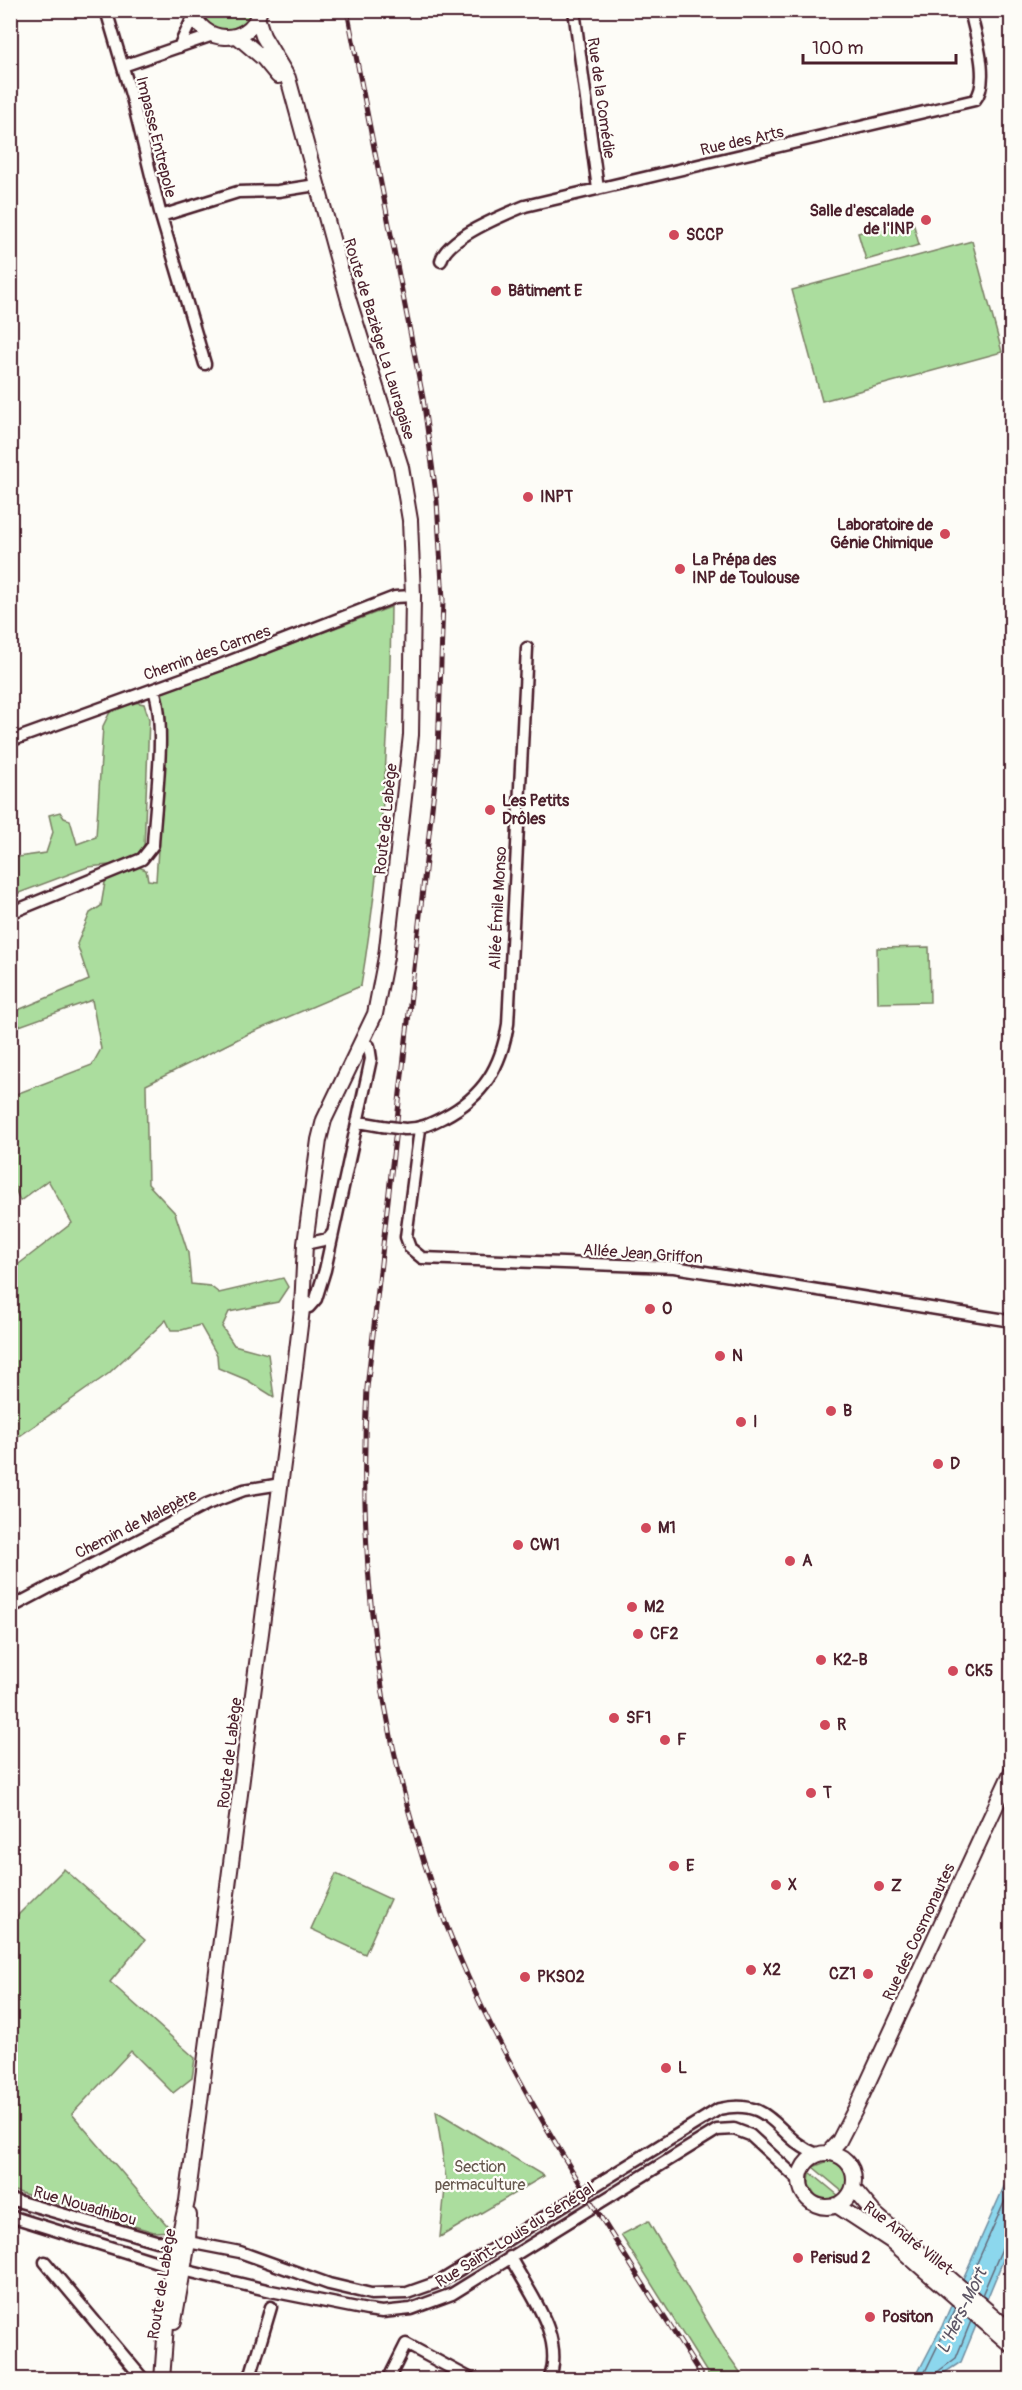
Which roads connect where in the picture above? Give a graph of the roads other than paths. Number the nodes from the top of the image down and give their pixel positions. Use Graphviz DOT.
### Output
graph roads {
  1 [pos="106,10"];
  2 [pos="574,10"];
  3 [pos="973,11"];
  4 [pos="194,13"];
  5 [pos="258,14"];
  6 [pos="213,35"];
  7 [pos="237,36"];
  8 [pos="179,47"];
  9 [pos="123,66"];
  10 [pos="291,94"];
  11 [pos="316,185"];
  12 [pos="598,189"];
  13 [pos="160,216"];
  14 [pos="441,261"];
  15 [pos="206,363"];
  16 [pos="413,596"];
  17 [pos="527,648"];
  18 [pos="154,690"];
  19 [pos="10,741"];
  20 [pos="10,913"];
  21 [pos="363,1042"];
  22 [pos="359,1122"];
  23 [pos="420,1129"];
  24 [pos="332,1234"];
  25 [pos="305,1244"];
  26 [pos="302,1309"];
  27 [pos="1011,1321"];
  28 [pos="281,1484"];
  29 [pos="10,1608"];
  30 [pos="1011,1771"];
  31 [pos="857,2106"];
  32 [pos="823,2153"];
  33 [pos="848,2162"];
  34 [pos="800,2181"];
  35 [pos="853,2188"];
  36 [pos="10,2199"];
  37 [pos="836,2205"];
  38 [pos="10,2216"];
  39 [pos="182,2241"];
  40 [pos="510,2257"];
  41 [pos="45,2262"];
  42 [pos="178,2268"];
  43 [pos="936,2273"];
  44 [pos="271,2307"];
  45 [pos="997,2327"];
  46 [pos="1011,2332"];
  47 [pos="1011,2346"];
  48 [pos="163,2375"];
  49 [pos="250,2377"];
  50 [pos="144,2379"];
  51 [pos="268,2379"];
  52 [pos="388,2379"];
  53 [pos="473,2379"];
  54 [pos="549,2379"];
  1 -- 9 [label="street, Impasse Entrepole"];
  2 -- 12 [label="street, Rue de la Comédie"];
  3 -- 12 [label="street, Rue des Arts"];
  4 -- 6 [label="main road"];
  4 -- 8 [label="street"];
  5 -- 7 [label="main road"];
  5 -- 10 [label="main road, Route de Baziège La Lauragaise"];
  6 -- 7 [label="main road"];
  6 -- 8 [label="street"];
  7 -- 10 [label="main road, Route de Baziège La Lauragaise"];
  8 -- 9 [label="street"];
  9 -- 13 [label="street, Impasse Entrepole"];
  10 -- 11 [label="main road, Route de Baziège La Lauragaise"];
  11 -- 13 [label="street, Impasse Entrepole"];
  11 -- 16 [label="main road, Route de Baziège La Lauragaise"];
  12 -- 14 [label="street, Rue des Arts"];
  13 -- 15 [label="street, Impasse Entrepole"];
  16 -- 18 [label="street, Chemin des Carmes"];
  16 -- 21 [label="main road, Route de Labège"];
  17 -- 23 [label="street, Allée Émile Monso"];
  18 -- 19 [label="street, Chemin des Carmes"];
  18 -- 20 [label="street"];
  21 -- 22 [label="street"];
  21 -- 25 [label="main road, Route de Labège"];
  22 -- 23 [label="street, bridge"];
  22 -- 24 [label="street"];
  23 -- 27 [label="street, Allée Jean Griffon"];
  24 -- 25 [label="street"];
  24 -- 26 [label="street"];
  25 -- 26 [label="main road, Route de Labège"];
  26 -- 28 [label="main road, Route de Labège"];
  28 -- 29 [label="street, Chemin de Malepère"];
  28 -- 39 [label="main road, Route de Labège"];
  30 -- 31 [label="main road, Rue des Cosmonautes"];
  31 -- 32 [label="main road, Rue des Cosmonautes"];
  31 -- 33 [label="main road, Rue des Cosmonautes"];
  32 -- 33 [label="main road"];
  32 -- 34 [label="main road"];
  32 -- 39 [label="street, Rue Saint-Louis du Sénégal"];
  33 -- 35 [label="main road"];
  34 -- 37 [label="main road"];
  34 -- 40 [label="street, Rue Saint-Louis du Sénégal"];
  35 -- 37 [label="main road"];
  35 -- 43 [label="main road, Rue André Villet"];
  36 -- 39 [label="street, Rue Nouadhibou"];
  37 -- 43 [label="main road, Rue André Villet"];
  38 -- 42 [label="street, Rue Nouadhibou"];
  39 -- 42 [label="main road, Route de Labège"];
  40 -- 42 [label="street, Rue Saint-Louis du Sénégal"];
  40 -- 54 [label="street"];
  41 -- 50 [label="street"];
  42 -- 48 [label="main road, Route de Labège"];
  43 -- 45 [label="main road, Rue André Villet"];
  44 -- 49 [label="street"];
  45 -- 46 [label="main road, Rue André Villet"];
  45 -- 47 [label="main road, Rue André Villet"];
  49 -- 51 [label="street"];
  52 -- 53 [label="street"];
}
